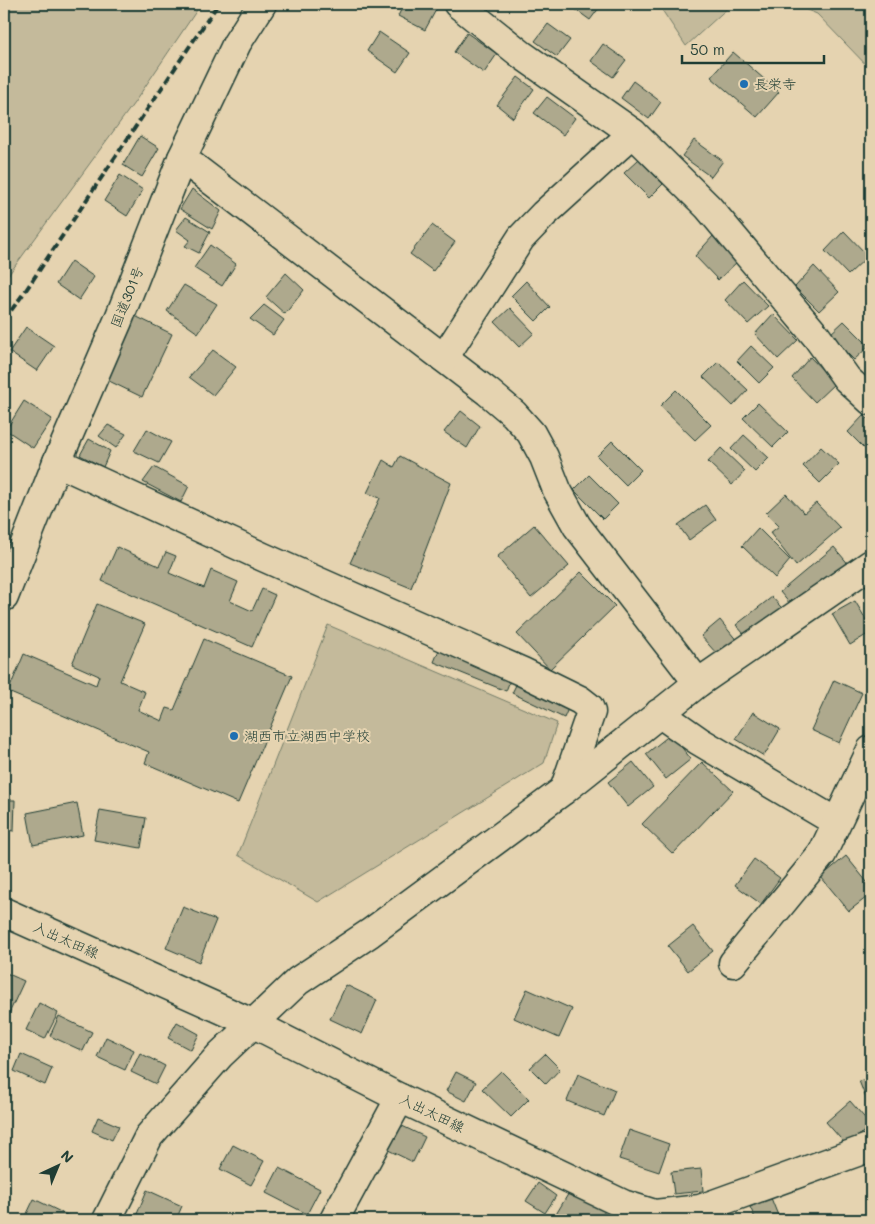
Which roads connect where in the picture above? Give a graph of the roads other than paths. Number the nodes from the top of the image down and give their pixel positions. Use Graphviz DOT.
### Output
graph roads {
  1 [pos="262,4"];
  2 [pos="458,4"];
  3 [pos="633,133"];
  4 [pos="182,158"];
  5 [pos="444,358"];
  6 [pos="871,401"];
  7 [pos="57,462"];
  8 [pos="871,564"];
  9 [pos="4,597"];
  10 [pos="698,683"];
  11 [pos="659,713"];
  12 [pos="871,750"];
  13 [pos="564,790"];
  14 [pos="836,822"];
  15 [pos="4,912"];
  16 [pos="733,963"];
  17 [pos="252,1023"];
  18 [pos="400,1098"];
  19 [pos="871,1147"];
  20 [pos="107,1220"];
  21 [pos="334,1220"];
  1 -- 4 [label="main road, 国道301号"];
  2 -- 3 [label="main road"];
  3 -- 5 [label="main road"];
  3 -- 6 [label="main road"];
  4 -- 5 [label="main road"];
  4 -- 7 [label="main road, 国道301号"];
  5 -- 10 [label="main road"];
  7 -- 9 [label="main road, 国道301号"];
  7 -- 13 [label="main road"];
  8 -- 10 [label="main road"];
  10 -- 11 [label="main road"];
  11 -- 13 [label="main road"];
  11 -- 14 [label="main road"];
  12 -- 14 [label="main road"];
  13 -- 17 [label="main road"];
  14 -- 16 [label="main road"];
  15 -- 17 [label="main road, 入出太田線"];
  17 -- 18 [label="main road, 入出太田線"];
  17 -- 20 [label="main road"];
  18 -- 19 [label="main road, 入出太田線"];
  18 -- 21 [label="main road"];
}
